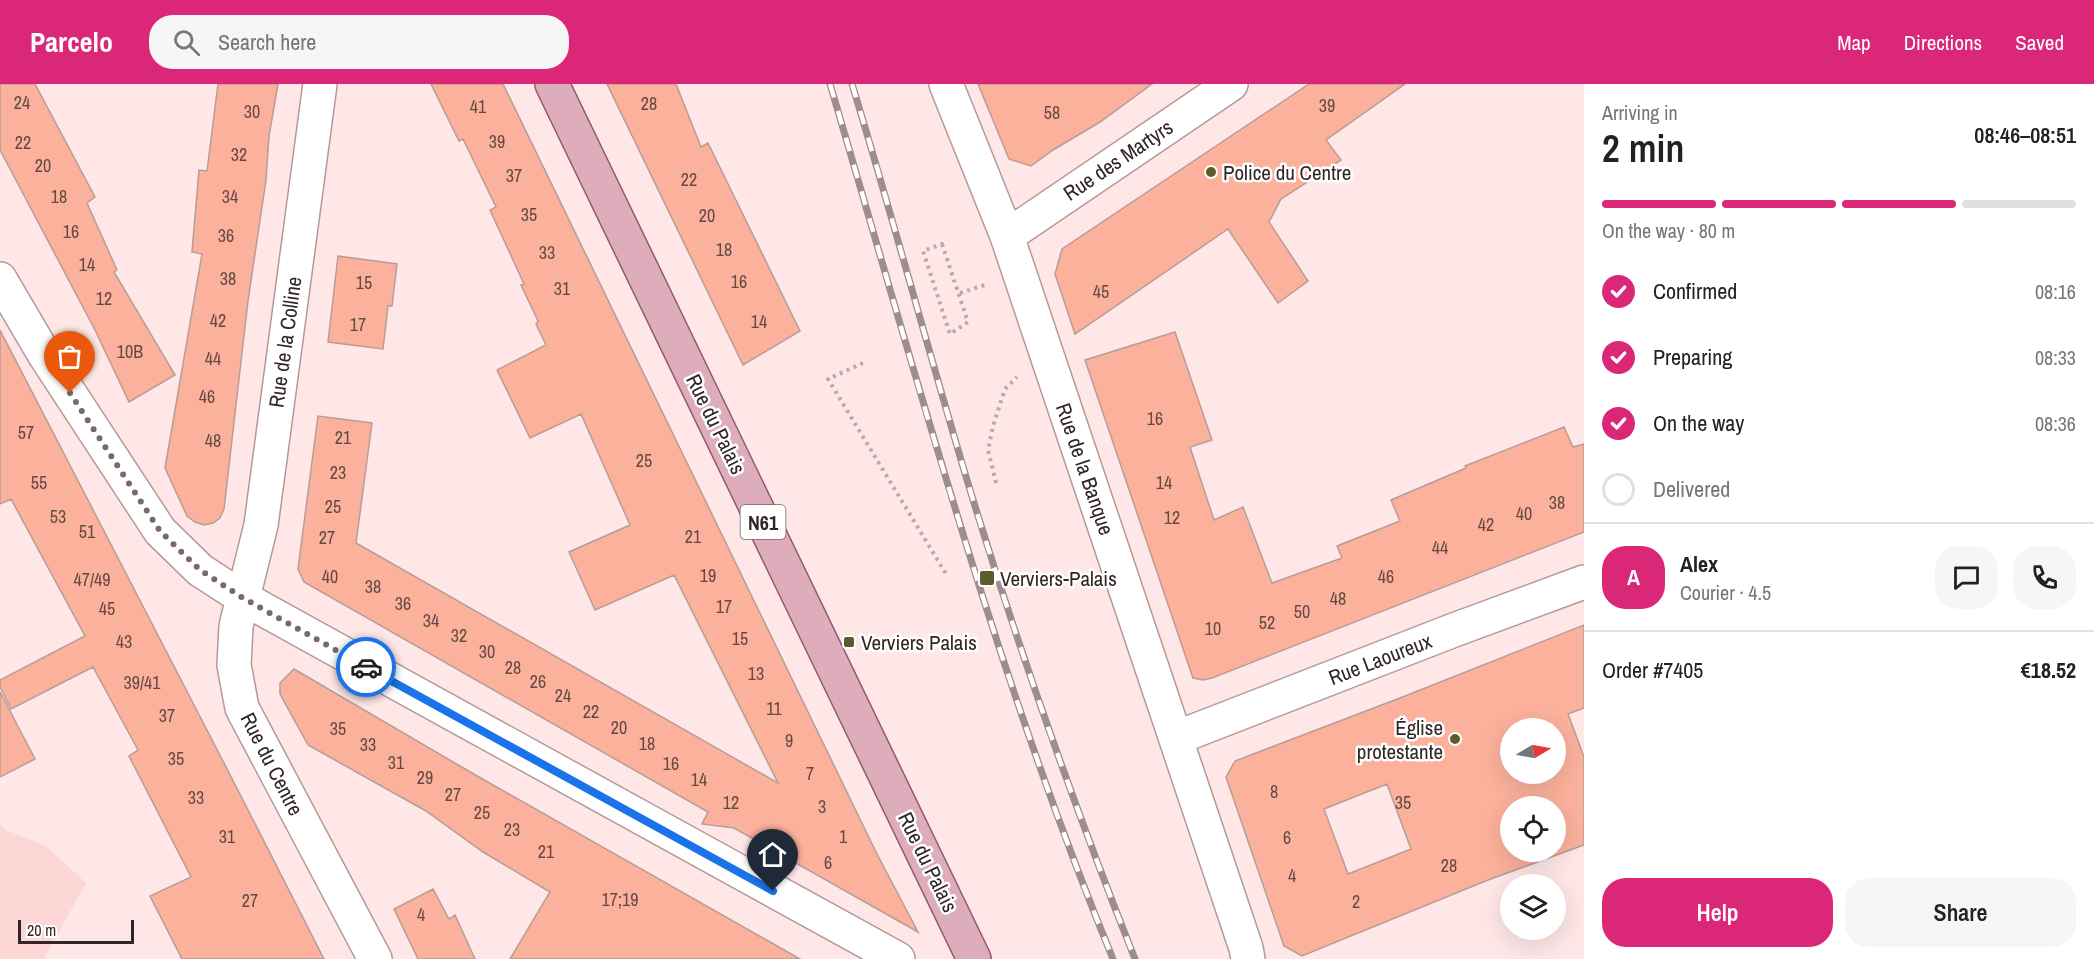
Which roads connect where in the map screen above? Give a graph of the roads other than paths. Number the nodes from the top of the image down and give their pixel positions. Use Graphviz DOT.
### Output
graph roads {
  1 [pos="320,84"];
  2 [pos="552,84"];
  3 [pos="946,84"];
  4 [pos="1231,84"];
  5 [pos="1006,236"];
  6 [pos="0,279"];
  7 [pos="1584,582"];
  8 [pos="243,598"];
  9 [pos="1176,738"];
  10 [pos="375,959"];
  11 [pos="898,959"];
  12 [pos="974,959"];
  13 [pos="1248,959"];
  1 -- 8 [label="street, Rue de la Colline"];
  2 -- 12 [label="main road, Rue du Palais / N61"];
  3 -- 5 [label="street, Rue de la Banque"];
  4 -- 5 [label="street, Rue des Martyrs"];
  5 -- 9 [label="street, Rue de la Banque"];
  6 -- 8 [label="street"];
  7 -- 9 [label="street, Rue Laoureux"];
  8 -- 10 [label="street, Rue du Centre"];
  8 -- 11 [label="street"];
  9 -- 13 [label="street, Rue de la Banque"];
}
